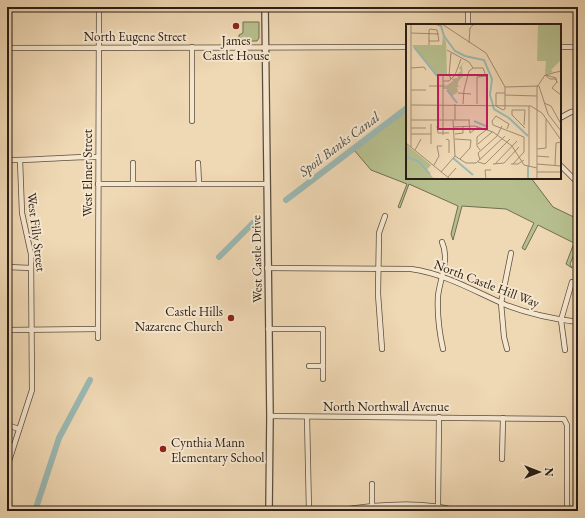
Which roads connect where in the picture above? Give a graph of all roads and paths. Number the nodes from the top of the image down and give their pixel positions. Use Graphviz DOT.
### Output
graph roads {
  1 [pos="99,7"];
  2 [pos="265,7"];
  3 [pos="468,7"];
  4 [pos="468,24"];
  5 [pos="99,47"];
  6 [pos="192,47"];
  7 [pos="266,47"];
  8 [pos="406,47"];
  9 [pos="561,47"];
  10 [pos="578,47"];
  11 [pos="7,48"];
  12 [pos="578,111"];
  13 [pos="561,117"];
  14 [pos="192,121"];
  15 [pos="98,157"];
  16 [pos="7,160"];
  17 [pos="20,160"];
  18 [pos="133,163"];
  19 [pos="198,163"];
  20 [pos="561,166"];
  21 [pos="578,183"];
  22 [pos="98,184"];
  23 [pos="133,184"];
  24 [pos="199,184"];
  25 [pos="266,184"];
  26 [pos="385,216"];
  27 [pos="442,242"];
  28 [pos="511,253"];
  29 [pos="7,267"];
  30 [pos="31,268"];
  31 [pos="267,268"];
  32 [pos="380,268"];
  33 [pos="442,276"];
  34 [pos="572,282"];
  35 [pos="501,302"];
  36 [pos="561,320"];
  37 [pos="578,322"];
  38 [pos="268,328"];
  39 [pos="98,329"];
  40 [pos="7,330"];
  41 [pos="32,330"];
  42 [pos="98,338"];
  43 [pos="382,349"];
  44 [pos="443,349"];
  45 [pos="507,349"];
  46 [pos="565,350"];
  47 [pos="309,366"];
  48 [pos="323,366"];
  49 [pos="323,379"];
  50 [pos="270,416"];
  51 [pos="307,417"];
  52 [pos="438,417"];
  53 [pos="502,418"];
  54 [pos="7,424"];
  55 [pos="20,429"];
  56 [pos="502,458"];
  57 [pos="7,466"];
  58 [pos="372,484"];
  59 [pos="438,506"];
  60 [pos="372,507"];
  61 [pos="578,508"];
  62 [pos="269,511"];
  63 [pos="309,511"];
  64 [pos="336,511"];
  65 [pos="457,511"];
  66 [pos="567,511"];
  67 [pos="571,511"];
  1 -- 5 [label="street, West Elmer Street"];
  2 -- 7 [label="street, West Castle Drive"];
  3 -- 4 [label="street"];
  5 -- 6 [label="street, North Eugene Street"];
  5 -- 11 [label="street, North Eugene Street"];
  5 -- 15 [label="street, West Elmer Street"];
  6 -- 7 [label="street, North Eugene Street"];
  6 -- 14 [label="street"];
  7 -- 8 [label="street, North Eugene Street"];
  7 -- 25 [label="street, West Castle Drive"];
  9 -- 10 [label="street"];
  12 -- 13 [label="street"];
  15 -- 17 [label="street"];
  15 -- 22 [label="street, West Elmer Street"];
  16 -- 17 [label="street"];
  17 -- 30 [label="street, West Filly Street"];
  18 -- 23 [label="street"];
  19 -- 24 [label="street"];
  20 -- 21 [label="street"];
  22 -- 23 [label="street"];
  22 -- 39 [label="street, West Elmer Street"];
  23 -- 24 [label="street"];
  24 -- 25 [label="street"];
  25 -- 31 [label="street, West Castle Drive"];
  26 -- 32 [label="street"];
  27 -- 33 [label="street"];
  28 -- 35 [label="street"];
  29 -- 30 [label="street"];
  30 -- 41 [label="street, West Filly Street"];
  31 -- 32 [label="street, North Castle Hill Way"];
  31 -- 38 [label="street, West Castle Drive"];
  32 -- 33 [label="street, North Castle Hill Way"];
  32 -- 43 [label="street"];
  33 -- 35 [label="street, North Castle Hill Way"];
  33 -- 44 [label="street"];
  34 -- 36 [label="street"];
  35 -- 36 [label="street, North Castle Hill Way"];
  35 -- 45 [label="street"];
  36 -- 37 [label="street, North Castle Hill Way"];
  36 -- 46 [label="street"];
  38 -- 48 [label="street"];
  38 -- 50 [label="street, West Castle Drive"];
  39 -- 41 [label="street"];
  39 -- 42 [label="street, West Elmer Street"];
  40 -- 41 [label="street"];
  41 -- 55 [label="street, West Filly Street"];
  47 -- 48 [label="street"];
  48 -- 49 [label="street"];
  50 -- 51 [label="street, North Northwall Avenue"];
  50 -- 62 [label="street, West Castle Drive"];
  51 -- 52 [label="street, North Northwall Avenue"];
  51 -- 63 [label="street"];
  52 -- 53 [label="street, North Northwall Avenue"];
  52 -- 59 [label="street"];
  53 -- 56 [label="street"];
  53 -- 66 [label="street, North Northwall Avenue"];
  54 -- 55 [label="street"];
  55 -- 57 [label="street, West Filly Street"];
  58 -- 60 [label="street"];
  59 -- 60 [label="street"];
  59 -- 65 [label="street"];
  60 -- 64 [label="street"];
  61 -- 67 [label="street"];
}
